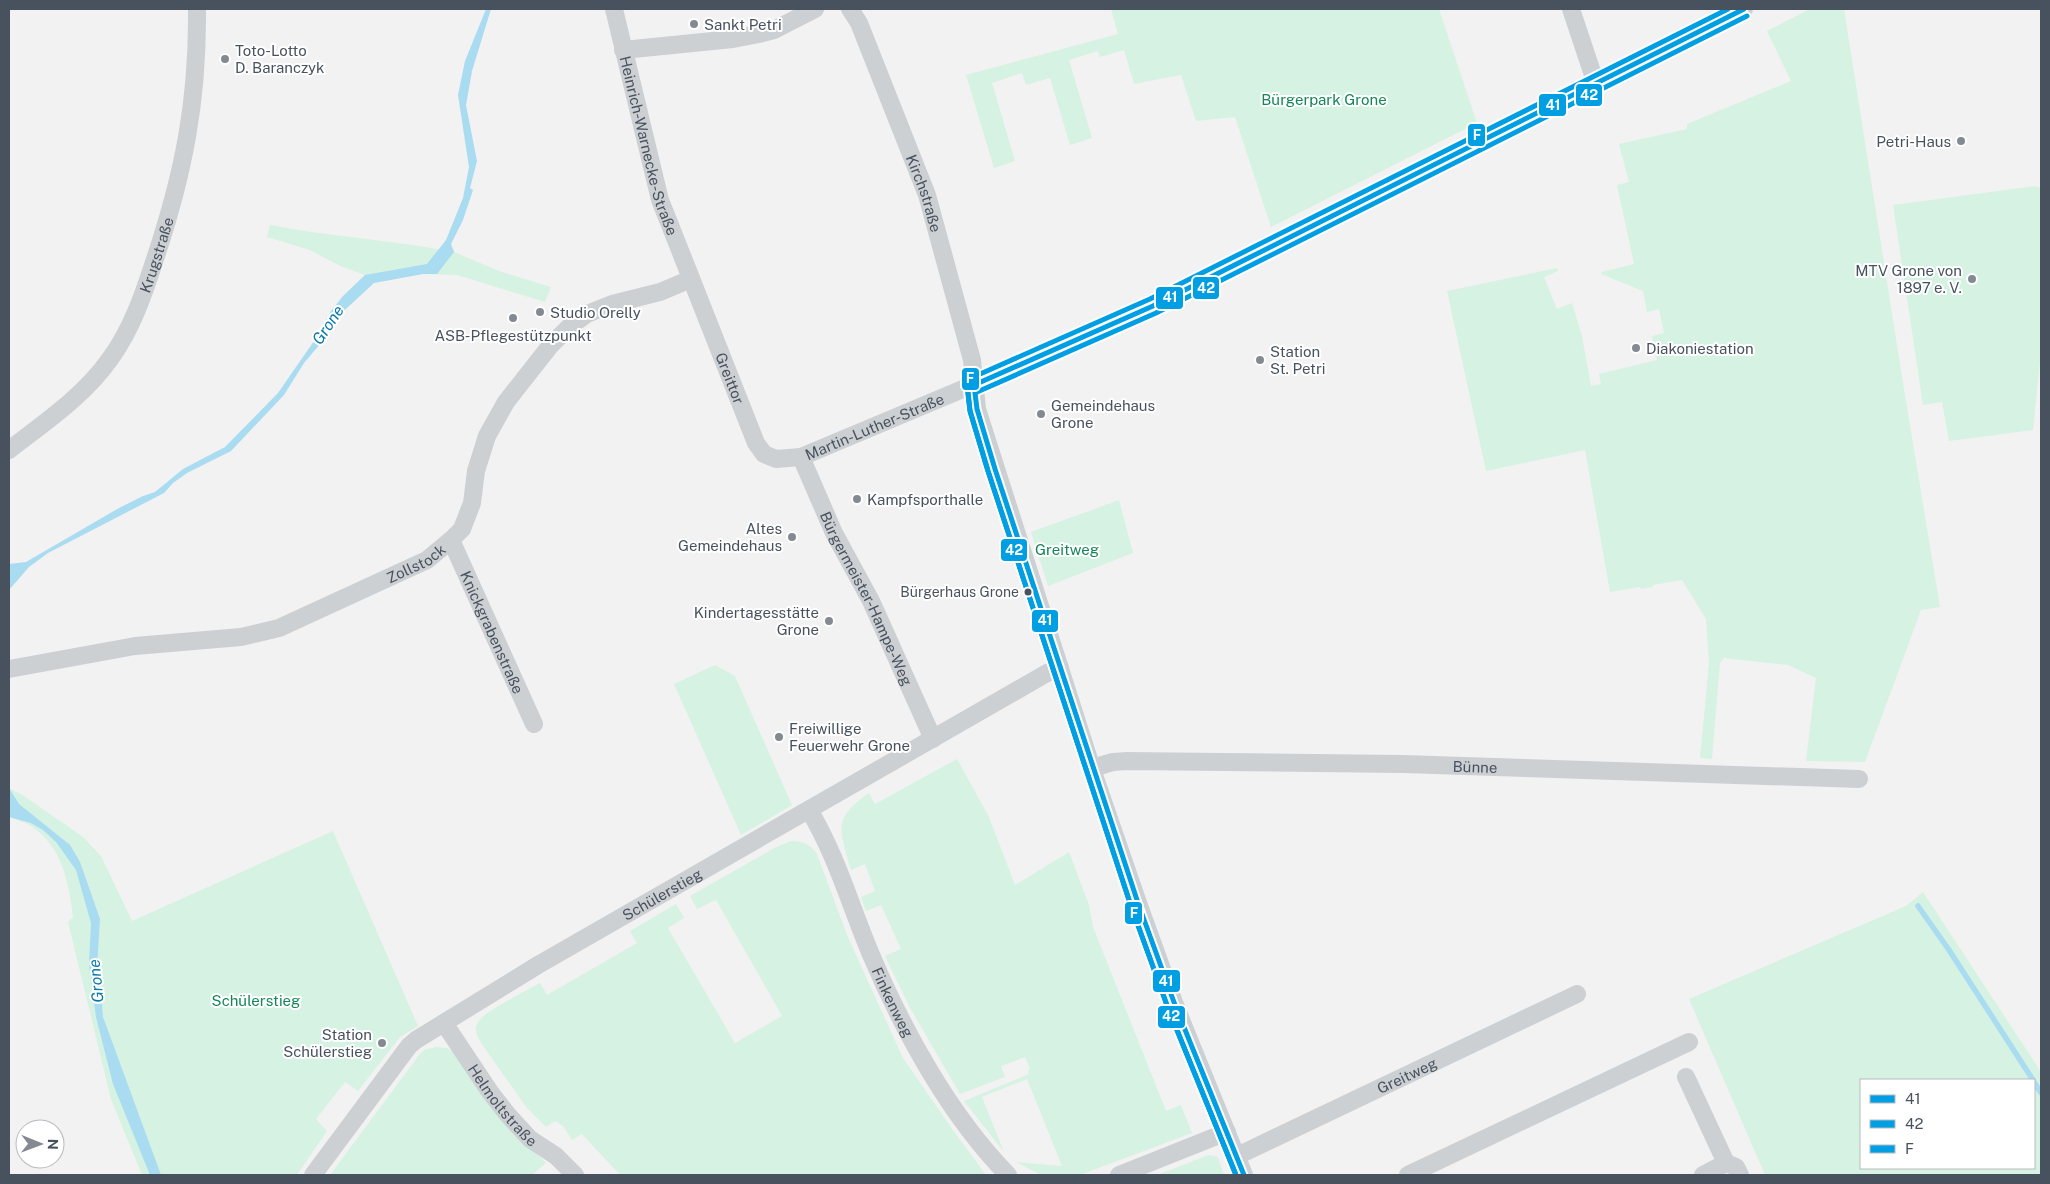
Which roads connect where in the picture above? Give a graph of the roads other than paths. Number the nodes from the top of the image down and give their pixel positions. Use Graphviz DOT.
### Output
graph roads {
  1 [pos="197,9"];
  2 [pos="614,9"];
  3 [pos="815,9"];
  4 [pos="850,9"];
  5 [pos="1571,9"];
  6 [pos="1744,9"];
  7 [pos="623,50"];
  8 [pos="1596,84"];
  9 [pos="691,280"];
  10 [pos="974,385"];
  11 [pos="9,450"];
  12 [pos="794,458"];
  13 [pos="451,540"];
  14 [pos="1060,668"];
  15 [pos="9,669"];
  16 [pos="534,724"];
  17 [pos="934,739"];
  18 [pos="1092,768"];
  19 [pos="1860,779"];
  20 [pos="809,810"];
  21 [pos="1577,994"];
  22 [pos="444,1023"];
  23 [pos="1689,1042"];
  24 [pos="1686,1078"];
  25 [pos="1227,1132"];
  26 [pos="1237,1156"];
  27 [pos="1726,1163"];
  28 [pos="313,1175"];
  29 [pos="575,1175"];
  30 [pos="1008,1175"];
  31 [pos="1119,1175"];
  32 [pos="1244,1175"];
  33 [pos="1408,1175"];
  34 [pos="1703,1175"];
  35 [pos="1740,1175"];
  1 -- 11 [label="street, Krugstraße"];
  2 -- 7 [label="street, Heinrich-Warnecke-Straße"];
  3 -- 7 [label="street"];
  4 -- 10 [label="street, Kirchstraße"];
  5 -- 8 [label="street"];
  6 -- 8 [label="street, Martin-Luther-Straße"];
  7 -- 9 [label="street, Heinrich-Warnecke-Straße"];
  8 -- 10 [label="street, Martin-Luther-Straße"];
  9 -- 12 [label="street, Greittor"];
  9 -- 13 [label="street, Zollstock"];
  10 -- 12 [label="street, Martin-Luther-Straße"];
  10 -- 14 [label="street"];
  12 -- 17 [label="street, Bürgermeister-Hampe-Weg"];
  13 -- 15 [label="street, Zollstock"];
  13 -- 16 [label="street, Knickgrabenstraße"];
  14 -- 17 [label="street, Schülerstieg"];
  14 -- 18 [label="street"];
  17 -- 20 [label="street, Schülerstieg"];
  18 -- 19 [label="street, Bünne"];
  18 -- 25 [label="street"];
  20 -- 22 [label="street, Schülerstieg"];
  20 -- 30 [label="street, Finkenweg"];
  21 -- 26 [label="street, Greitweg"];
  22 -- 28 [label="street, Schülerstieg"];
  22 -- 29 [label="street, Helmoltstraße"];
  23 -- 33 [label="street"];
  24 -- 27 [label="street"];
  25 -- 26 [label="street"];
  25 -- 31 [label="street"];
  26 -- 32 [label="street"];
  27 -- 34 [label="street"];
  27 -- 35 [label="street"];
}
